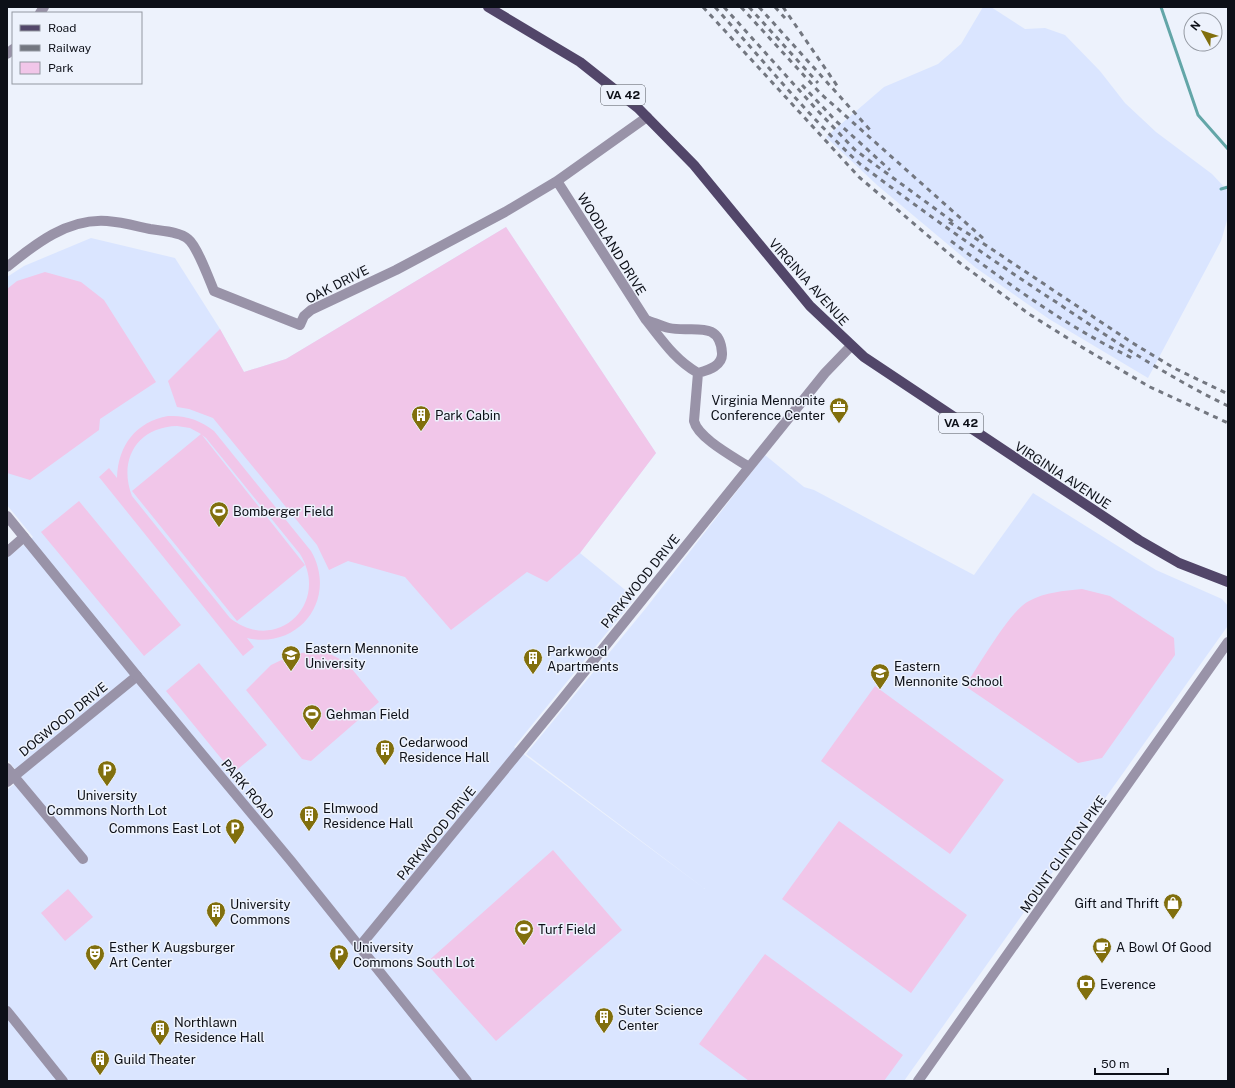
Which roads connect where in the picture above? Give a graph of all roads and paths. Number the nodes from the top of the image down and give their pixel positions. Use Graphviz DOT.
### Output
graph roads {
  1 [pos="488,7"];
  2 [pos="647,117"];
  3 [pos="557,181"];
  4 [pos="7,267"];
  5 [pos="646,320"];
  6 [pos="850,346"];
  7 [pos="698,373"];
  8 [pos="749,467"];
  9 [pos="7,516"];
  10 [pos="24,538"];
  11 [pos="7,552"];
  12 [pos="1228,582"];
  13 [pos="1228,642"];
  14 [pos="136,676"];
  15 [pos="7,768"];
  16 [pos="10,779"];
  17 [pos="83,859"];
  18 [pos="360,946"];
  19 [pos="7,1011"];
  20 [pos="63,1081"];
  21 [pos="467,1081"];
  22 [pos="918,1081"];
  1 -- 2 [label="main road, VIRGINIA AVENUE / VA 42"];
  2 -- 3 [label="street, OAK DRIVE"];
  2 -- 6 [label="main road, VIRGINIA AVENUE / VA 42"];
  3 -- 4 [label="street, OAK DRIVE"];
  3 -- 5 [label="street, WOODLAND DRIVE"];
  5 -- 7 [label="street, WOODLAND DRIVE"];
  5 -- 7 [label="street"];
  6 -- 8 [label="street, PARKWOOD DRIVE"];
  6 -- 12 [label="main road, VIRGINIA AVENUE / VA 42"];
  7 -- 8 [label="street"];
  8 -- 18 [label="street, PARKWOOD DRIVE"];
  9 -- 10 [label="street, PARK ROAD"];
  10 -- 11 [label="street"];
  10 -- 14 [label="street, PARK ROAD"];
  13 -- 22 [label="street, MOUNT CLINTON PIKE"];
  14 -- 16 [label="street, DOGWOOD DRIVE"];
  14 -- 18 [label="street, PARK ROAD"];
  15 -- 16 [label="street"];
  16 -- 17 [label="street"];
  18 -- 21 [label="street, PARK ROAD"];
  19 -- 20 [label="street"];
}
